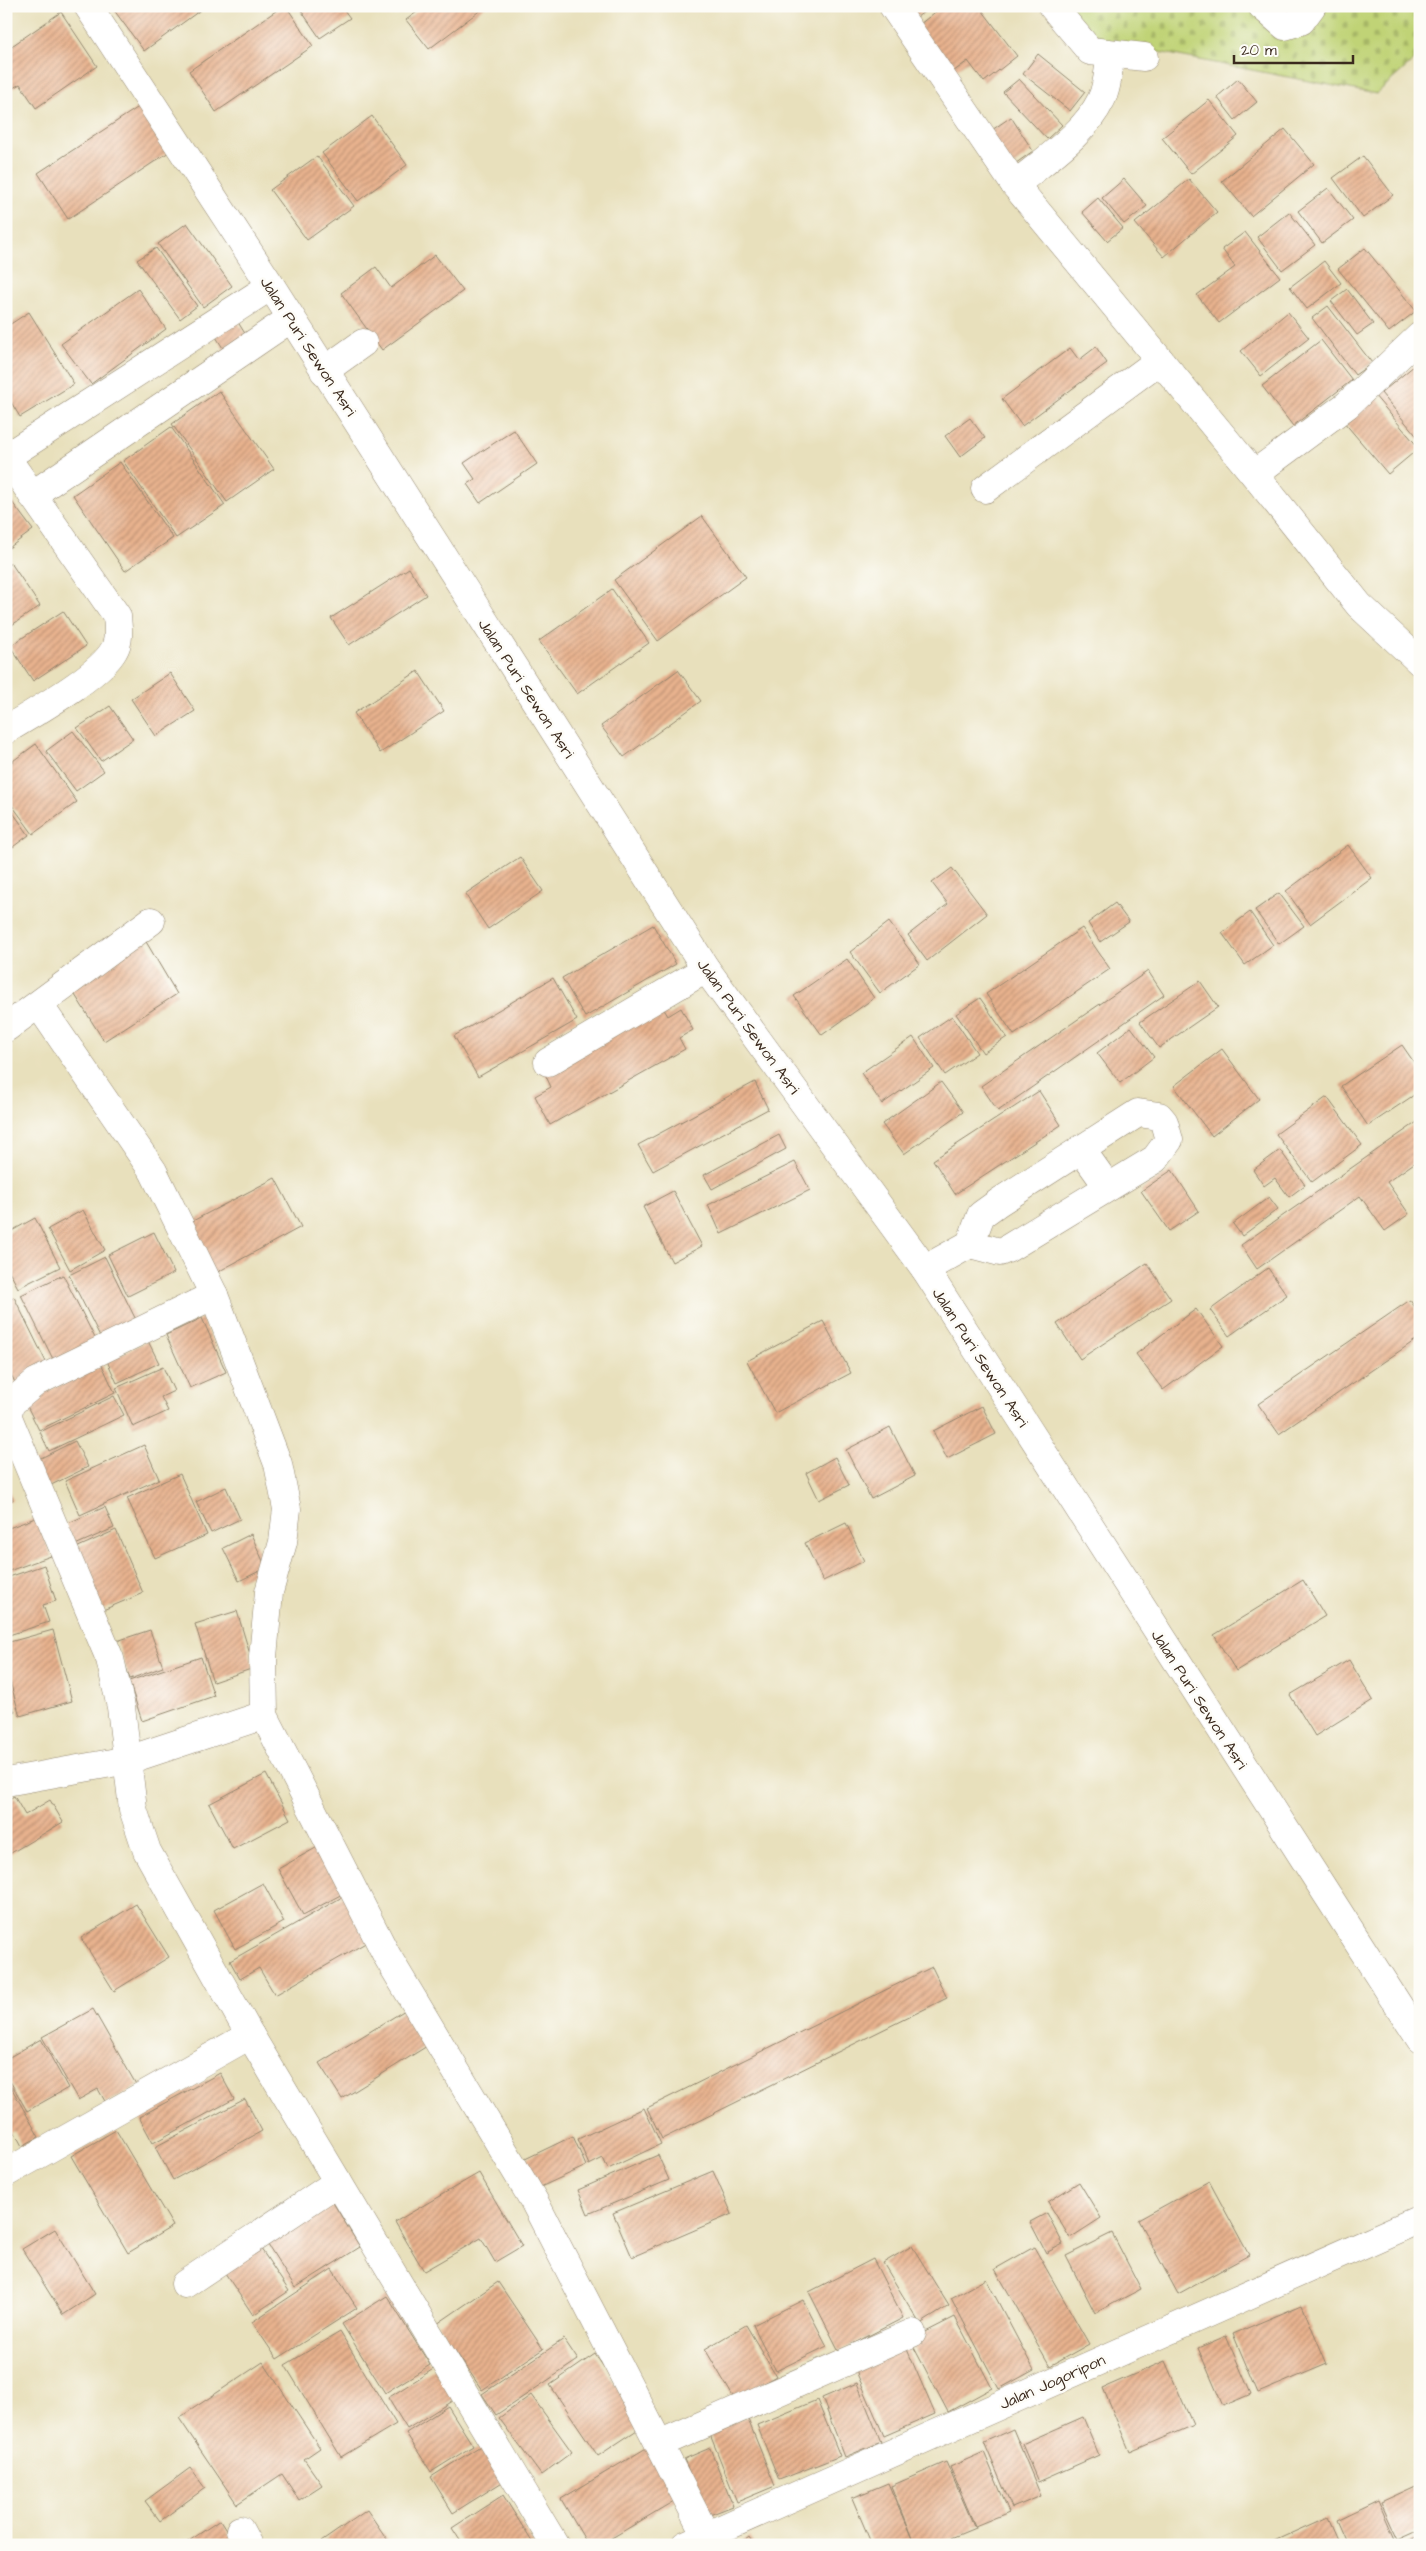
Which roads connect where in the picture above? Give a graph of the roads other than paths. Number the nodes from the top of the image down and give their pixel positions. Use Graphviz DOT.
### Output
graph roads {
  1 [pos="88,6"];
  2 [pos="893,6"];
  3 [pos="1052,6"];
  4 [pos="1262,6"];
  5 [pos="1312,6"];
  6 [pos="1144,57"];
  7 [pos="1110,64"];
  8 [pos="1015,185"];
  9 [pos="270,286"];
  10 [pos="290,319"];
  11 [pos="1420,336"];
  12 [pos="186,340"];
  13 [pos="363,343"];
  14 [pos="1160,360"];
  15 [pos="324,371"];
  16 [pos="207,374"];
  17 [pos="90,404"];
  18 [pos="113,439"];
  19 [pos="6,457"];
  20 [pos="1254,474"];
  21 [pos="985,489"];
  22 [pos="32,495"];
  23 [pos="1420,662"];
  24 [pos="6,730"];
  25 [pos="151,920"];
  26 [pos="706,970"];
  27 [pos="39,1005"];
  28 [pos="6,1028"];
  29 [pos="548,1062"];
  30 [pos="1081,1149"];
  31 [pos="1108,1187"];
  32 [pos="970,1244"];
  33 [pos="925,1269"];
  34 [pos="214,1295"];
  35 [pos="264,1715"];
  36 [pos="128,1760"];
  37 [pos="6,1782"];
  38 [pos="250,2035"];
  39 [pos="1420,2039"];
  40 [pos="6,2173"];
  41 [pos="338,2182"];
  42 [pos="1420,2219"];
  43 [pos="185,2284"];
  44 [pos="912,2333"];
  45 [pos="659,2444"];
  46 [pos="701,2542"];
  47 [pos="555,2545"];
  1 -- 9 [label="street, Jalan Puri Sewon Asri"];
  2 -- 8 [label="street"];
  3 -- 7 [label="street"];
  4 -- 5 [label="street"];
  6 -- 7 [label="street"];
  7 -- 8 [label="street"];
  8 -- 14 [label="street"];
  9 -- 10 [label="street, Jalan Puri Sewon Asri"];
  9 -- 12 [label="street"];
  10 -- 15 [label="street, Jalan Puri Sewon Asri"];
  10 -- 16 [label="street"];
  11 -- 20 [label="street"];
  12 -- 16 [label="street"];
  12 -- 17 [label="street"];
  13 -- 15 [label="street"];
  14 -- 20 [label="street"];
  14 -- 21 [label="street"];
  15 -- 26 [label="street, Jalan Puri Sewon Asri"];
  16 -- 18 [label="street"];
  17 -- 18 [label="street"];
  17 -- 19 [label="street"];
  18 -- 22 [label="street"];
  19 -- 22 [label="street"];
  20 -- 23 [label="street"];
  22 -- 24 [label="street"];
  25 -- 27 [label="street"];
  26 -- 29 [label="street"];
  26 -- 33 [label="street, Jalan Puri Sewon Asri"];
  27 -- 28 [label="street"];
  27 -- 34 [label="street"];
  30 -- 31 [label="street"];
  30 -- 31 [label="street"];
  30 -- 32 [label="street"];
  31 -- 32 [label="street"];
  32 -- 33 [label="street"];
  33 -- 39 [label="street, Jalan Puri Sewon Asri"];
  34 -- 35 [label="street"];
  34 -- 36 [label="street"];
  35 -- 36 [label="street"];
  35 -- 45 [label="street"];
  36 -- 37 [label="street"];
  36 -- 38 [label="street"];
  38 -- 40 [label="street"];
  38 -- 41 [label="street"];
  41 -- 43 [label="street"];
  41 -- 47 [label="street"];
  42 -- 46 [label="street, Jalan Jogoripon"];
  44 -- 45 [label="street"];
  45 -- 46 [label="street"];
}
